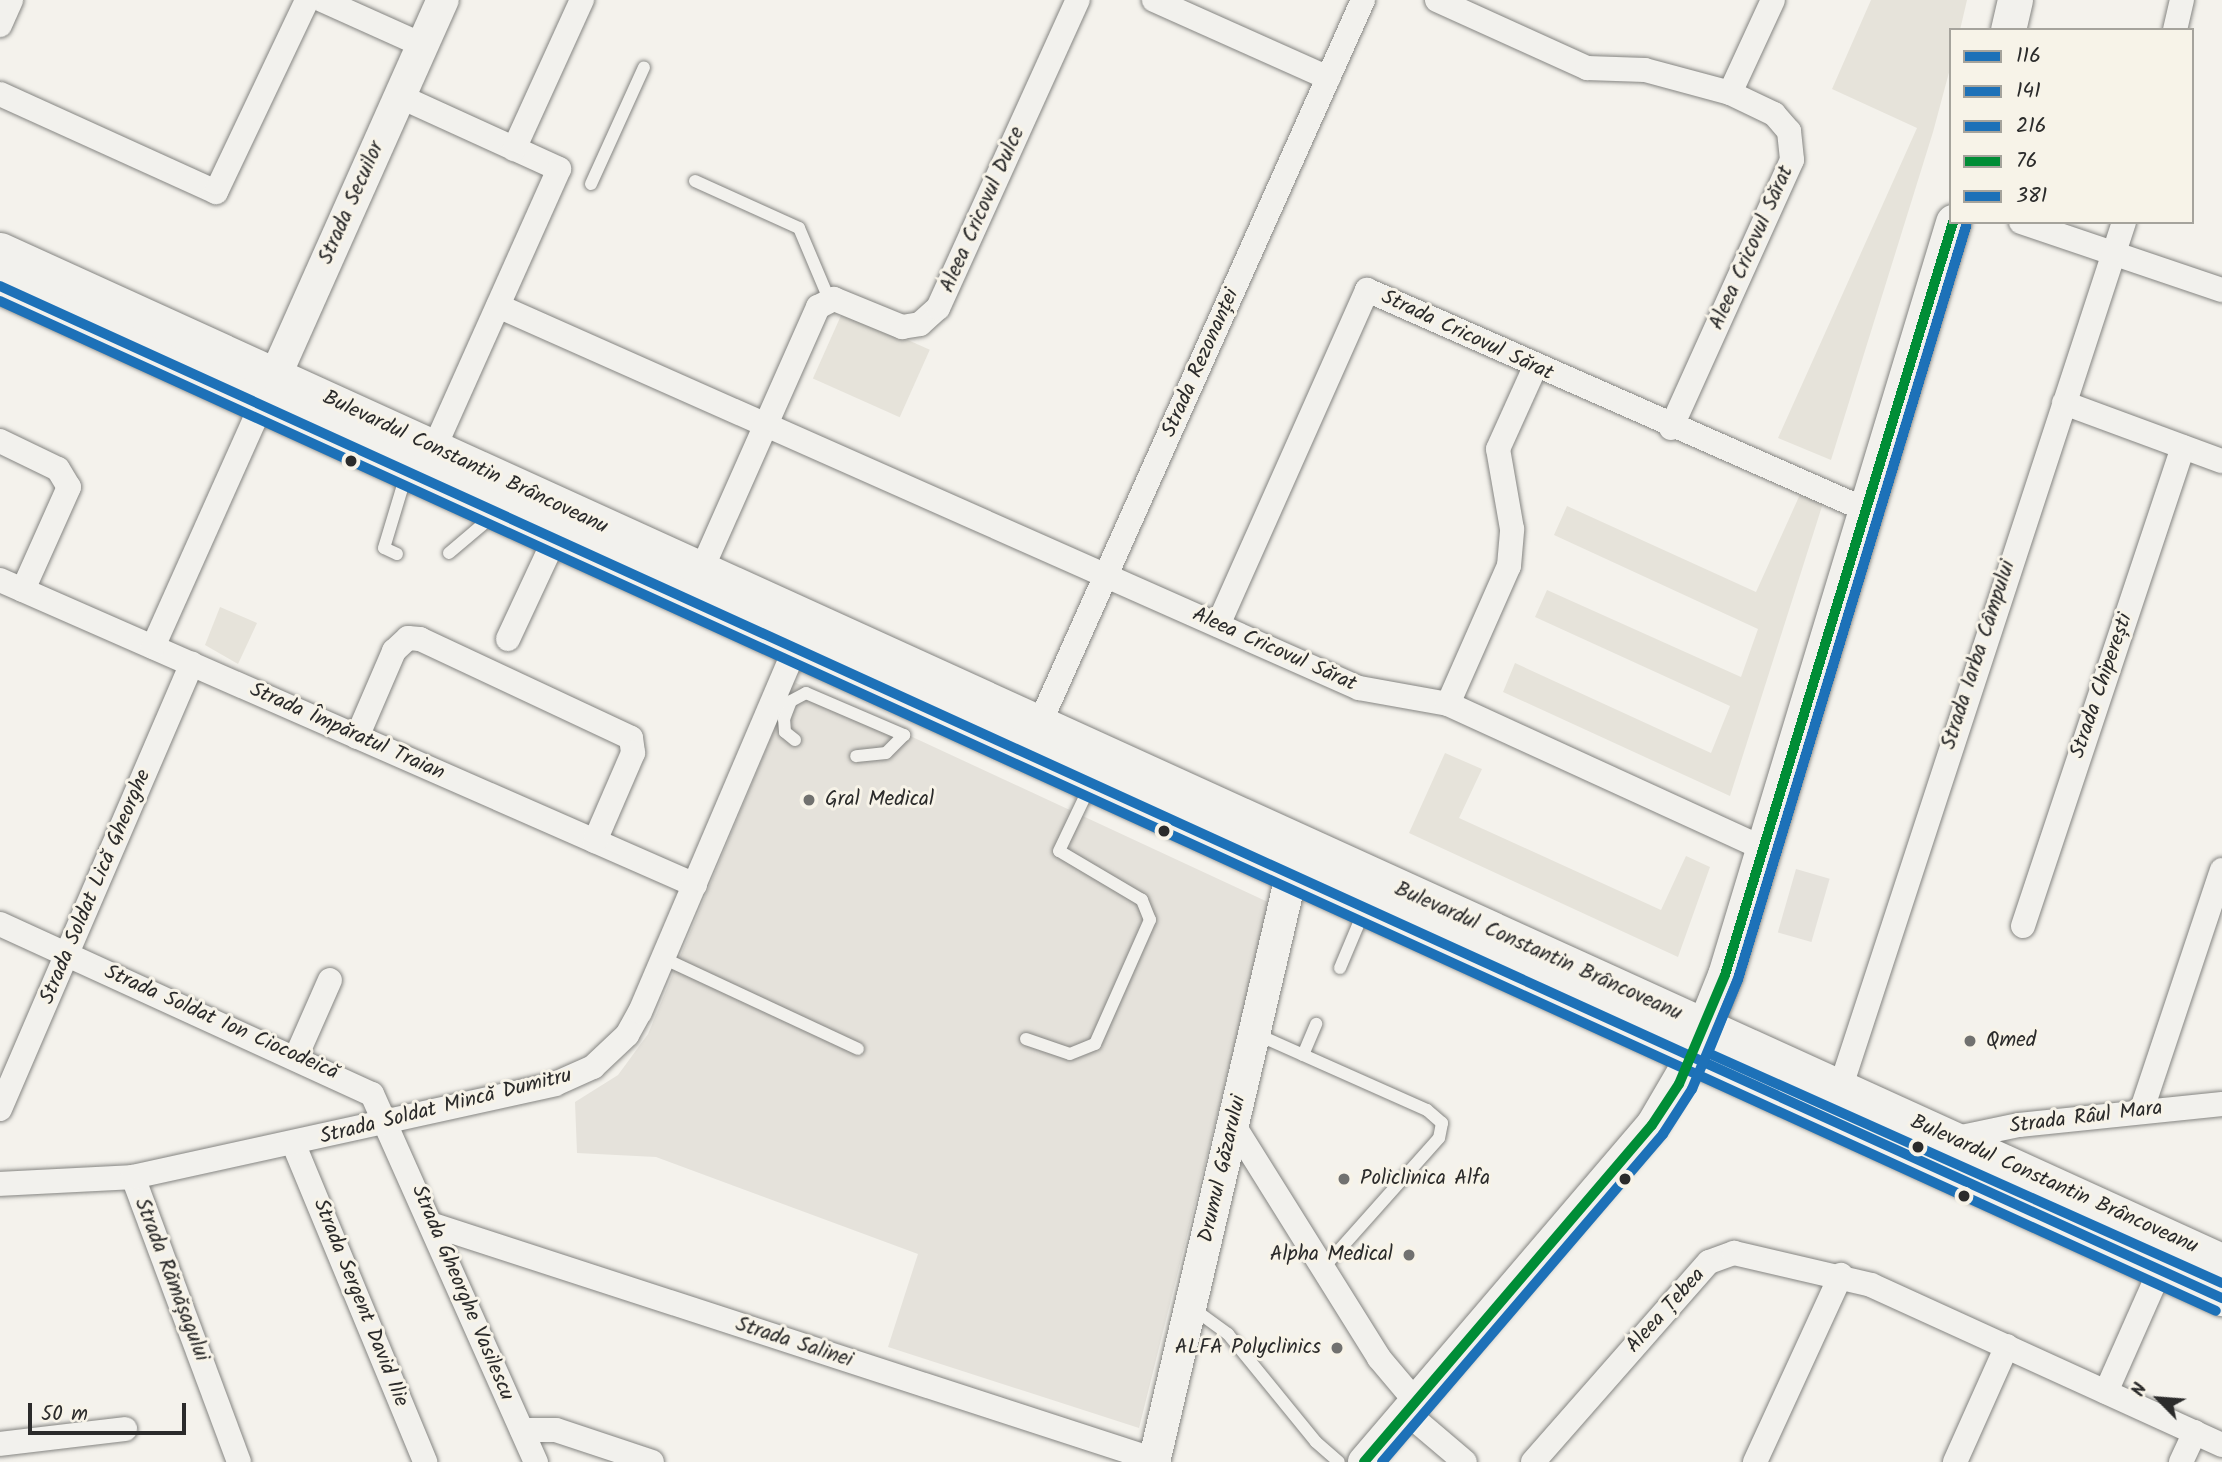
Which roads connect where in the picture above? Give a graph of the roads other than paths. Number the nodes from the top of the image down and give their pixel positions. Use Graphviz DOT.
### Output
graph roads {
  1 [pos="11,0"];
  2 [pos="307,0"];
  3 [pos="322,0"];
  4 [pos="443,0"];
  5 [pos="582,0"];
  6 [pos="1078,0"];
  7 [pos="1154,0"];
  8 [pos="1363,0"];
  9 [pos="1437,0"];
  10 [pos="1773,0"];
  11 [pos="2015,0"];
  12 [pos="2182,0"];
  13 [pos="0,24"];
  14 [pos="2008,28"];
  15 [pos="2175,28"];
  16 [pos="422,45"];
  17 [pos="644,67"];
  18 [pos="1328,78"];
  19 [pos="1730,93"];
  20 [pos="0,94"];
  21 [pos="399,96"];
  22 [pos="514,149"];
  23 [pos="695,181"];
  24 [pos="591,184"];
  25 [pos="1952,224"];
  26 [pos="2027,224"];
  27 [pos="2123,224"];
  28 [pos="0,250"];
  29 [pos="2115,252"];
  30 [pos="0,286"];
  31 [pos="2222,290"];
  32 [pos="828,299"];
  33 [pos="498,306"];
  34 [pos="1535,367"];
  35 [pos="268,391"];
  36 [pos="2064,403"];
  37 [pos="766,424"];
  38 [pos="1671,428"];
  39 [pos="0,441"];
  40 [pos="2183,447"];
  41 [pos="434,448"];
  42 [pos="2222,461"];
  43 [pos="407,471"];
  44 [pos="1866,510"];
  45 [pos="498,512"];
  46 [pos="555,538"];
  47 [pos="397,554"];
  48 [pos="449,554"];
  49 [pos="701,570"];
  50 [pos="1106,575"];
  51 [pos="0,580"];
  52 [pos="23,590"];
  53 [pos="1218,625"];
  54 [pos="508,639"];
  55 [pos="153,647"];
  56 [pos="795,648"];
  57 [pos="192,664"];
  58 [pos="1448,704"];
  59 [pos="918,705"];
  60 [pos="1039,725"];
  61 [pos="357,737"];
  62 [pos="795,740"];
  63 [pos="856,755"];
  64 [pos="1091,784"];
  65 [pos="595,841"];
  66 [pos="1764,849"];
  67 [pos="2222,870"];
  68 [pos="1291,876"];
  69 [pos="695,885"];
  70 [pos="1365,910"];
  71 [pos="0,923"];
  72 [pos="2024,926"];
  73 [pos="67,953"];
  74 [pos="663,958"];
  75 [pos="1340,968"];
  76 [pos="330,980"];
  77 [pos="1316,1024"];
  78 [pos="1705,1028"];
  79 [pos="1254,1033"];
  80 [pos="1026,1039"];
  81 [pos="858,1049"];
  82 [pos="1303,1055"];
  83 [pos="296,1057"];
  84 [pos="1690,1060"];
  85 [pos="1840,1089"];
  86 [pos="2222,1104"];
  87 [pos="0,1109"];
  88 [pos="2143,1109"];
  89 [pos="389,1123"];
  90 [pos="1233,1124"];
  91 [pos="1952,1139"];
  92 [pos="295,1145"];
  93 [pos="133,1177"];
  94 [pos="0,1184"];
  95 [pos="433,1225"];
  96 [pos="2222,1261"];
  97 [pos="1323,1268"];
  98 [pos="2160,1270"];
  99 [pos="1841,1275"];
  100 [pos="2222,1298"];
  101 [pos="1191,1307"];
  102 [pos="2007,1346"];
  103 [pos="2106,1392"];
  104 [pos="1411,1407"];
  105 [pos="125,1429"];
  106 [pos="522,1430"];
  107 [pos="2195,1432"];
  108 [pos="0,1444"];
  109 [pos="2222,1445"];
  110 [pos="1154,1461"];
  111 [pos="239,1462"];
  112 [pos="425,1462"];
  113 [pos="536,1462"];
  114 [pos="652,1462"];
  115 [pos="1339,1462"];
  116 [pos="1364,1462"];
  117 [pos="1465,1462"];
  118 [pos="1533,1462"];
  119 [pos="1755,1462"];
  120 [pos="1955,1462"];
  121 [pos="2181,1462"];
  1 -- 13 [label="street"];
  2 -- 20 [label="street"];
  3 -- 16 [label="street"];
  4 -- 16 [label="street, Strada Secuilor"];
  5 -- 22 [label="street"];
  6 -- 32 [label="street, Aleea Cricovul Dulce"];
  7 -- 18 [label="street"];
  8 -- 18 [label="street, Strada Rezonanței"];
  9 -- 19 [label="street, Aleea Cricovul Sărat"];
  10 -- 19 [label="street"];
  11 -- 14 [label="main road"];
  12 -- 15 [label="street"];
  16 -- 21 [label="street, Strada Secuilor"];
  17 -- 24 [label="lane"];
  18 -- 50 [label="street, Strada Rezonanței"];
  19 -- 38 [label="street, Aleea Cricovul Sărat"];
  21 -- 22 [label="street"];
  21 -- 35 [label="street, Strada Secuilor"];
  22 -- 33 [label="street"];
  23 -- 32 [label="lane"];
  25 -- 44 [label="main road"];
  26 -- 29 [label="street"];
  27 -- 29 [label="street, Strada Iarba Câmpului"];
  28 -- 35 [label="main road, Bulevardul Constantin Brâncoveanu"];
  29 -- 31 [label="street"];
  29 -- 36 [label="street, Strada Iarba Câmpului"];
  30 -- 35 [label="main road, Bulevardul Constantin Brâncoveanu"];
  32 -- 37 [label="street"];
  33 -- 37 [label="street"];
  33 -- 41 [label="street"];
  34 -- 38 [label="street, Strada Cricovul Sărat"];
  34 -- 53 [label="street, Strada Cricovul Sărat"];
  34 -- 58 [label="street"];
  35 -- 41 [label="main road, Bulevardul Constantin Brâncoveanu"];
  35 -- 43 [label="main road, Bulevardul Constantin Brâncoveanu"];
  35 -- 55 [label="street"];
  36 -- 40 [label="street"];
  36 -- 85 [label="street, Strada Iarba Câmpului"];
  37 -- 49 [label="street"];
  37 -- 50 [label="street"];
  38 -- 44 [label="street, Strada Cricovul Sărat"];
  39 -- 52 [label="street"];
  40 -- 42 [label="street"];
  40 -- 72 [label="street, Strada Chiperești"];
  41 -- 49 [label="main road, Bulevardul Constantin Brâncoveanu"];
  43 -- 45 [label="main road, Bulevardul Constantin Brâncoveanu"];
  43 -- 47 [label="lane"];
  44 -- 66 [label="main road"];
  45 -- 46 [label="main road, Bulevardul Constantin Brâncoveanu"];
  45 -- 48 [label="lane"];
  46 -- 54 [label="street"];
  46 -- 56 [label="main road, Bulevardul Constantin Brâncoveanu"];
  49 -- 59 [label="main road, Bulevardul Constantin Brâncoveanu"];
  50 -- 53 [label="street, Aleea Cricovul Sărat"];
  50 -- 60 [label="street, Strada Rezonanței"];
  51 -- 52 [label="street, Strada Împăratul Traian"];
  52 -- 55 [label="street, Strada Împăratul Traian"];
  53 -- 58 [label="street, Aleea Cricovul Sărat"];
  55 -- 57 [label="street, Strada Împăratul Traian"];
  56 -- 59 [label="main road, Bulevardul Constantin Brâncoveanu"];
  56 -- 69 [label="street, Strada Soldat Mincă Dumitru"];
  57 -- 61 [label="street, Strada Împăratul Traian"];
  57 -- 73 [label="street, Strada Soldat Lică Gheorghe"];
  58 -- 66 [label="street, Aleea Cricovul Sărat"];
  59 -- 60 [label="main road, Bulevardul Constantin Brâncoveanu"];
  59 -- 62 [label="lane"];
  59 -- 63 [label="lane"];
  59 -- 64 [label="main road, Bulevardul Constantin Brâncoveanu"];
  60 -- 78 [label="main road, Bulevardul Constantin Brâncoveanu"];
  61 -- 65 [label="street, Strada Împăratul Traian"];
  61 -- 65 [label="street"];
  64 -- 68 [label="main road, Bulevardul Constantin Brâncoveanu"];
  64 -- 80 [label="lane"];
  65 -- 69 [label="street, Strada Împăratul Traian"];
  66 -- 78 [label="main road"];
  67 -- 88 [label="street"];
  68 -- 70 [label="main road, Bulevardul Constantin Brâncoveanu"];
  68 -- 79 [label="street, Drumul Găzarului"];
  69 -- 74 [label="street, Strada Soldat Mincă Dumitru"];
  70 -- 75 [label="lane"];
  70 -- 84 [label="main road, Bulevardul Constantin Brâncoveanu"];
  71 -- 73 [label="street, Strada Soldat Ion Ciocodeică"];
  73 -- 83 [label="street, Strada Soldat Ion Ciocodeică"];
  73 -- 87 [label="street, Strada Soldat Lică Gheorghe"];
  74 -- 81 [label="lane"];
  74 -- 89 [label="street, Strada Soldat Mincă Dumitru"];
  76 -- 83 [label="street"];
  77 -- 82 [label="lane"];
  78 -- 84 [label="main road"];
  78 -- 85 [label="main road, Bulevardul Constantin Brâncoveanu"];
  79 -- 82 [label="lane"];
  79 -- 90 [label="street, Drumul Găzarului"];
  82 -- 97 [label="lane"];
  83 -- 89 [label="street, Strada Soldat Ion Ciocodeică"];
  84 -- 98 [label="main road, Bulevardul Constantin Brâncoveanu"];
  84 -- 104 [label="street"];
  85 -- 91 [label="main road, Bulevardul Constantin Brâncoveanu"];
  86 -- 88 [label="street, Strada Râul Mara"];
  88 -- 91 [label="street, Strada Râul Mara"];
  89 -- 92 [label="street, Strada Soldat Mincă Dumitru"];
  89 -- 95 [label="street, Strada Gheorghe Vasilescu"];
  90 -- 97 [label="street"];
  90 -- 101 [label="street, Drumul Găzarului"];
  91 -- 96 [label="main road, Bulevardul Constantin Brâncoveanu"];
  92 -- 93 [label="street, Strada Soldat Mincă Dumitru"];
  92 -- 112 [label="street, Strada Sergent David Ilie"];
  93 -- 94 [label="street, Strada Soldat Mincă Dumitru"];
  93 -- 111 [label="street, Strada Rămășagului"];
  95 -- 106 [label="street, Strada Gheorghe Vasilescu"];
  95 -- 110 [label="street, Strada Salinei"];
  97 -- 104 [label="street"];
  98 -- 100 [label="main road, Bulevardul Constantin Brâncoveanu"];
  98 -- 103 [label="street"];
  99 -- 102 [label="street, Aleea Țebea"];
  99 -- 118 [label="street, Aleea Țebea"];
  99 -- 119 [label="street"];
  101 -- 110 [label="street, Drumul Găzarului"];
  101 -- 115 [label="lane"];
  102 -- 103 [label="street, Aleea Țebea"];
  102 -- 120 [label="street"];
  103 -- 107 [label="street, Aleea Țebea"];
  104 -- 116 [label="street"];
  104 -- 117 [label="street"];
  105 -- 108 [label="street"];
  106 -- 113 [label="street, Strada Gheorghe Vasilescu"];
  106 -- 114 [label="street"];
  107 -- 109 [label="street, Aleea Țebea"];
  107 -- 121 [label="street"];
}
